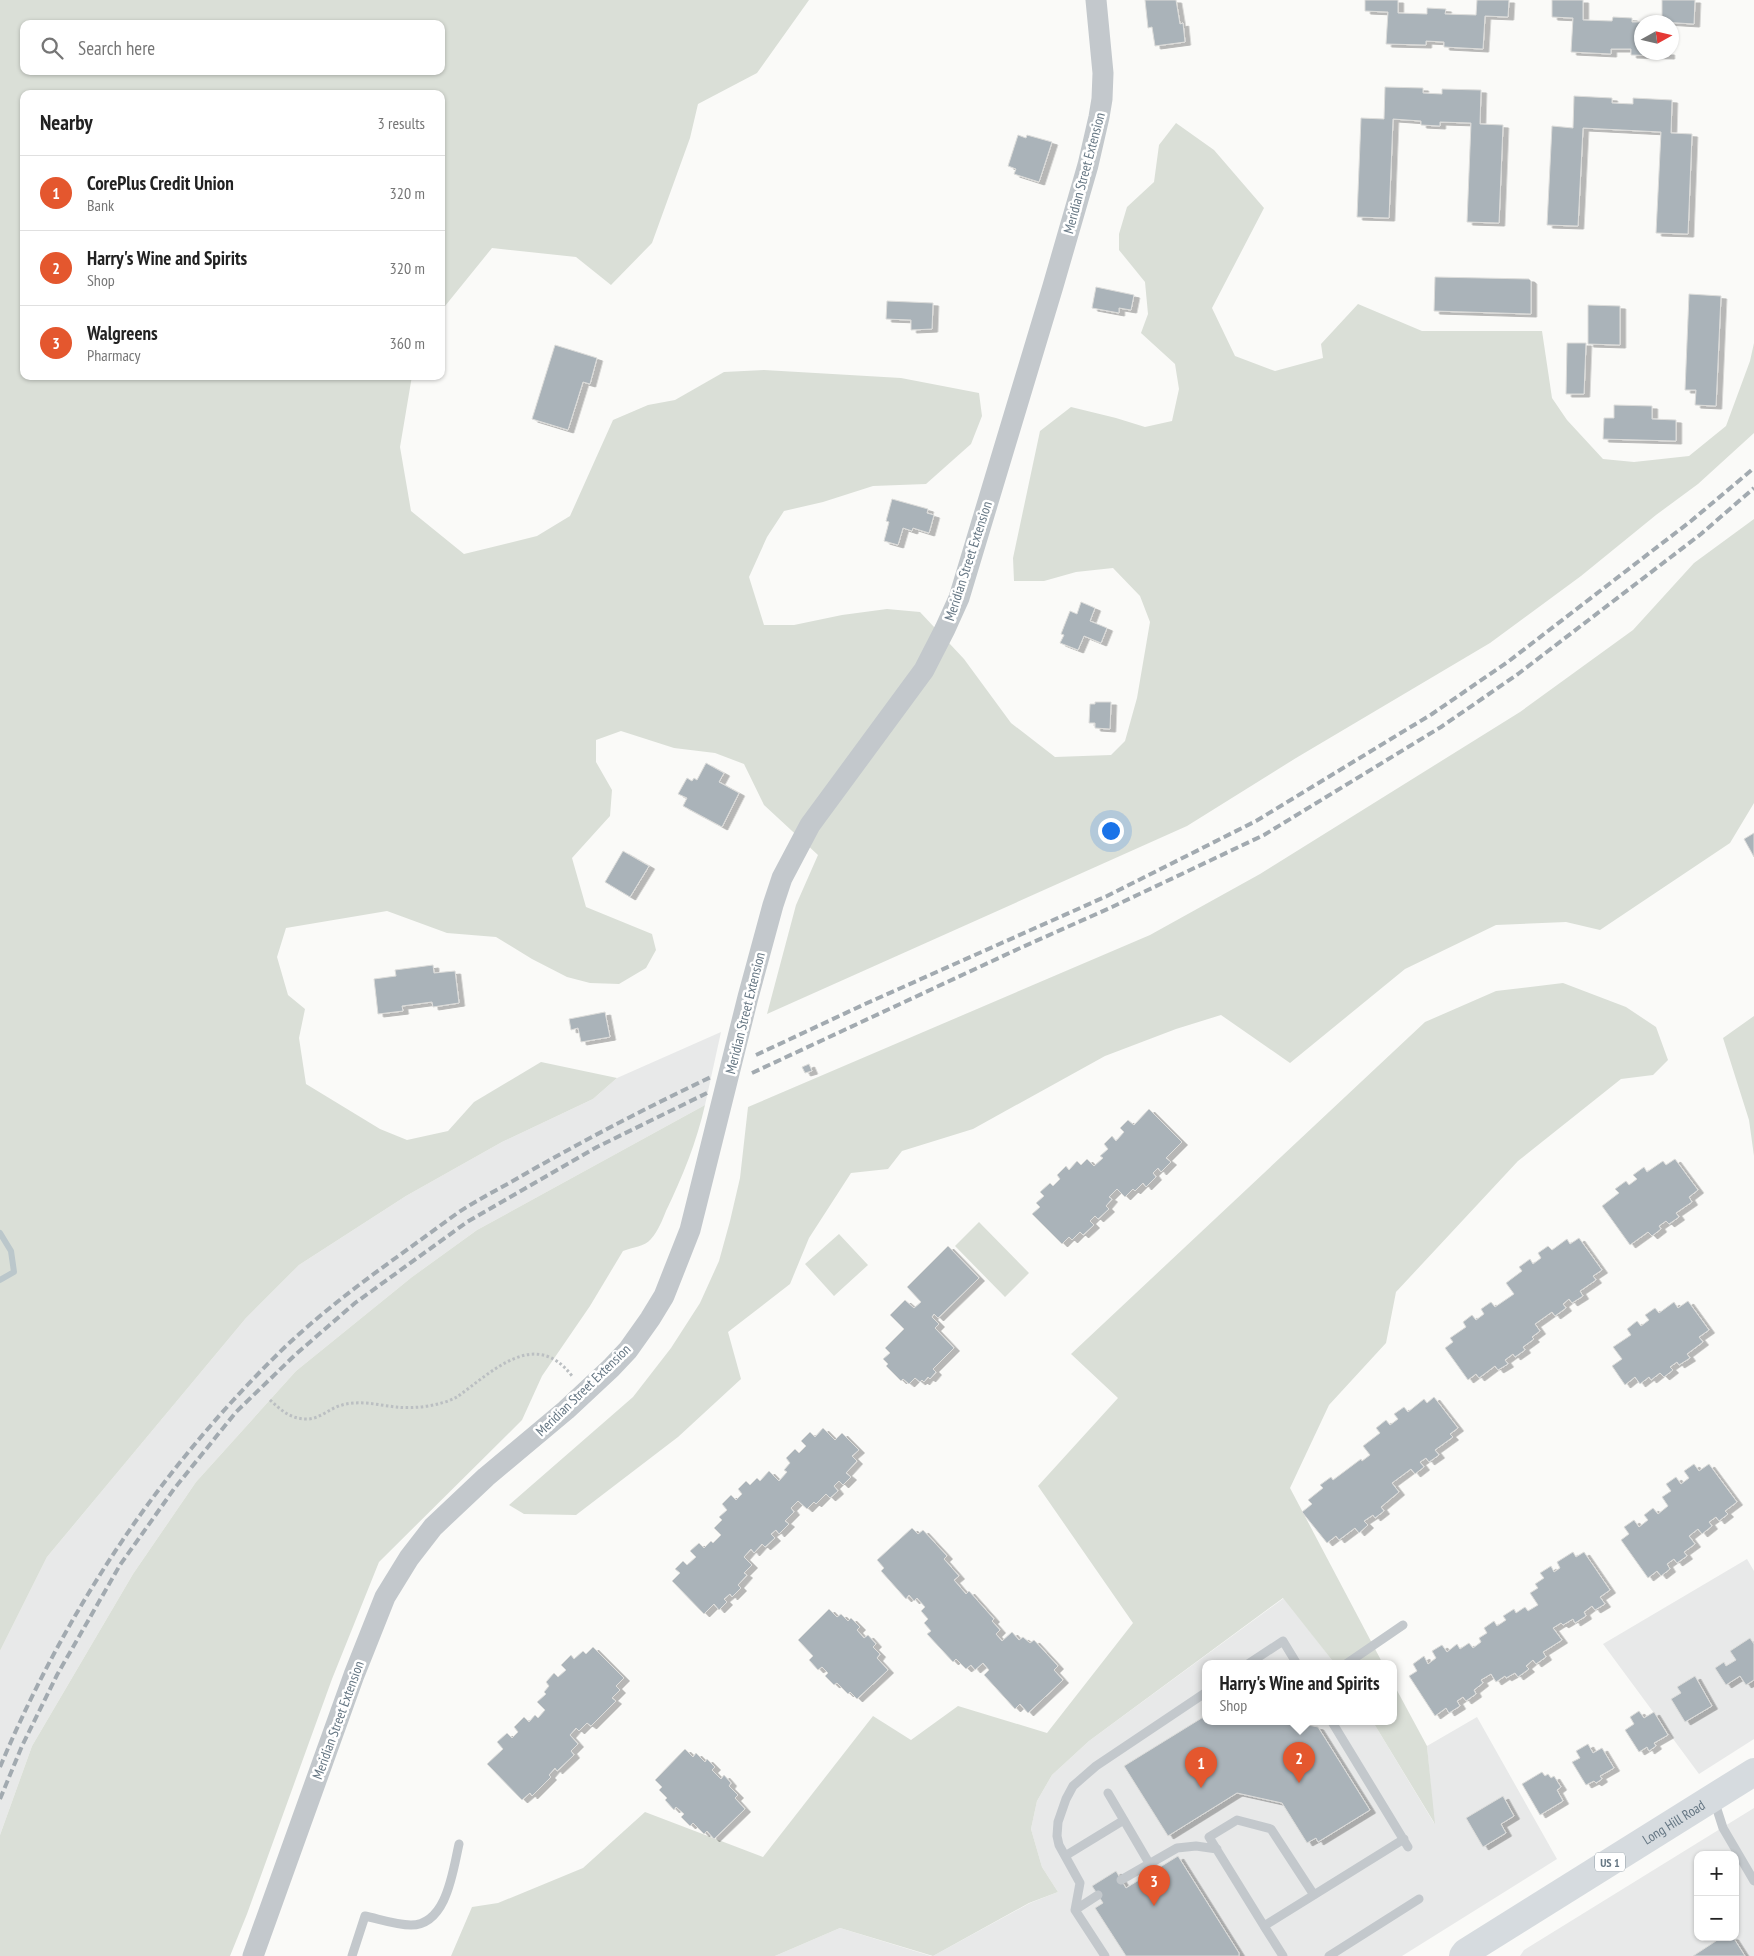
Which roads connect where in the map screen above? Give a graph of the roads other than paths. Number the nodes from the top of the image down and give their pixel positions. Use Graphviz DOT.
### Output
graph roads {
  1 [pos="1096,0"];
  2 [pos="1402,1625"];
  3 [pos="1254,1660"];
  4 [pos="1295,1660"];
  5 [pos="1352,1660"];
  6 [pos="1202,1695"];
  7 [pos="1334,1725"];
  8 [pos="1754,1772"];
  9 [pos="1108,1793"];
  10 [pos="1713,1797"];
  11 [pos="1124,1820"];
  12 [pos="459,1844"];
  13 [pos="1217,1849"];
  14 [pos="1065,1856"];
  15 [pos="1149,1863"];
  16 [pos="1121,1880"];
  17 [pos="1754,1881"];
  18 [pos="1098,1895"];
  19 [pos="1314,1895"];
  20 [pos="1419,1899"];
  21 [pos="1075,1910"];
  22 [pos="1264,1926"];
  23 [pos="1457,1955"];
  24 [pos="253,1956"];
  25 [pos="352,1956"];
  26 [pos="1105,1956"];
  27 [pos="1282,1956"];
  28 [pos="1329,1956"];
  1 -- 24 [label="street, Meridian Street Extension"];
  2 -- 5 [label="lane"];
  3 -- 4 [label="lane"];
  6 -- 14 [label="lane"];
  7 -- 19 [label="lane"];
  8 -- 10 [label="main road, Long Hill Road / US 1"];
  9 -- 11 [label="lane"];
  10 -- 17 [label="lane"];
  10 -- 23 [label="main road, Long Hill Road / US 1"];
  11 -- 14 [label="lane"];
  11 -- 15 [label="lane"];
  12 -- 25 [label="lane"];
  13 -- 15 [label="lane"];
  13 -- 19 [label="lane"];
  13 -- 22 [label="lane"];
  14 -- 21 [label="lane"];
  15 -- 16 [label="lane"];
  18 -- 21 [label="lane"];
  19 -- 22 [label="lane"];
  20 -- 28 [label="lane"];
  21 -- 26 [label="lane"];
  22 -- 27 [label="lane"];
}
